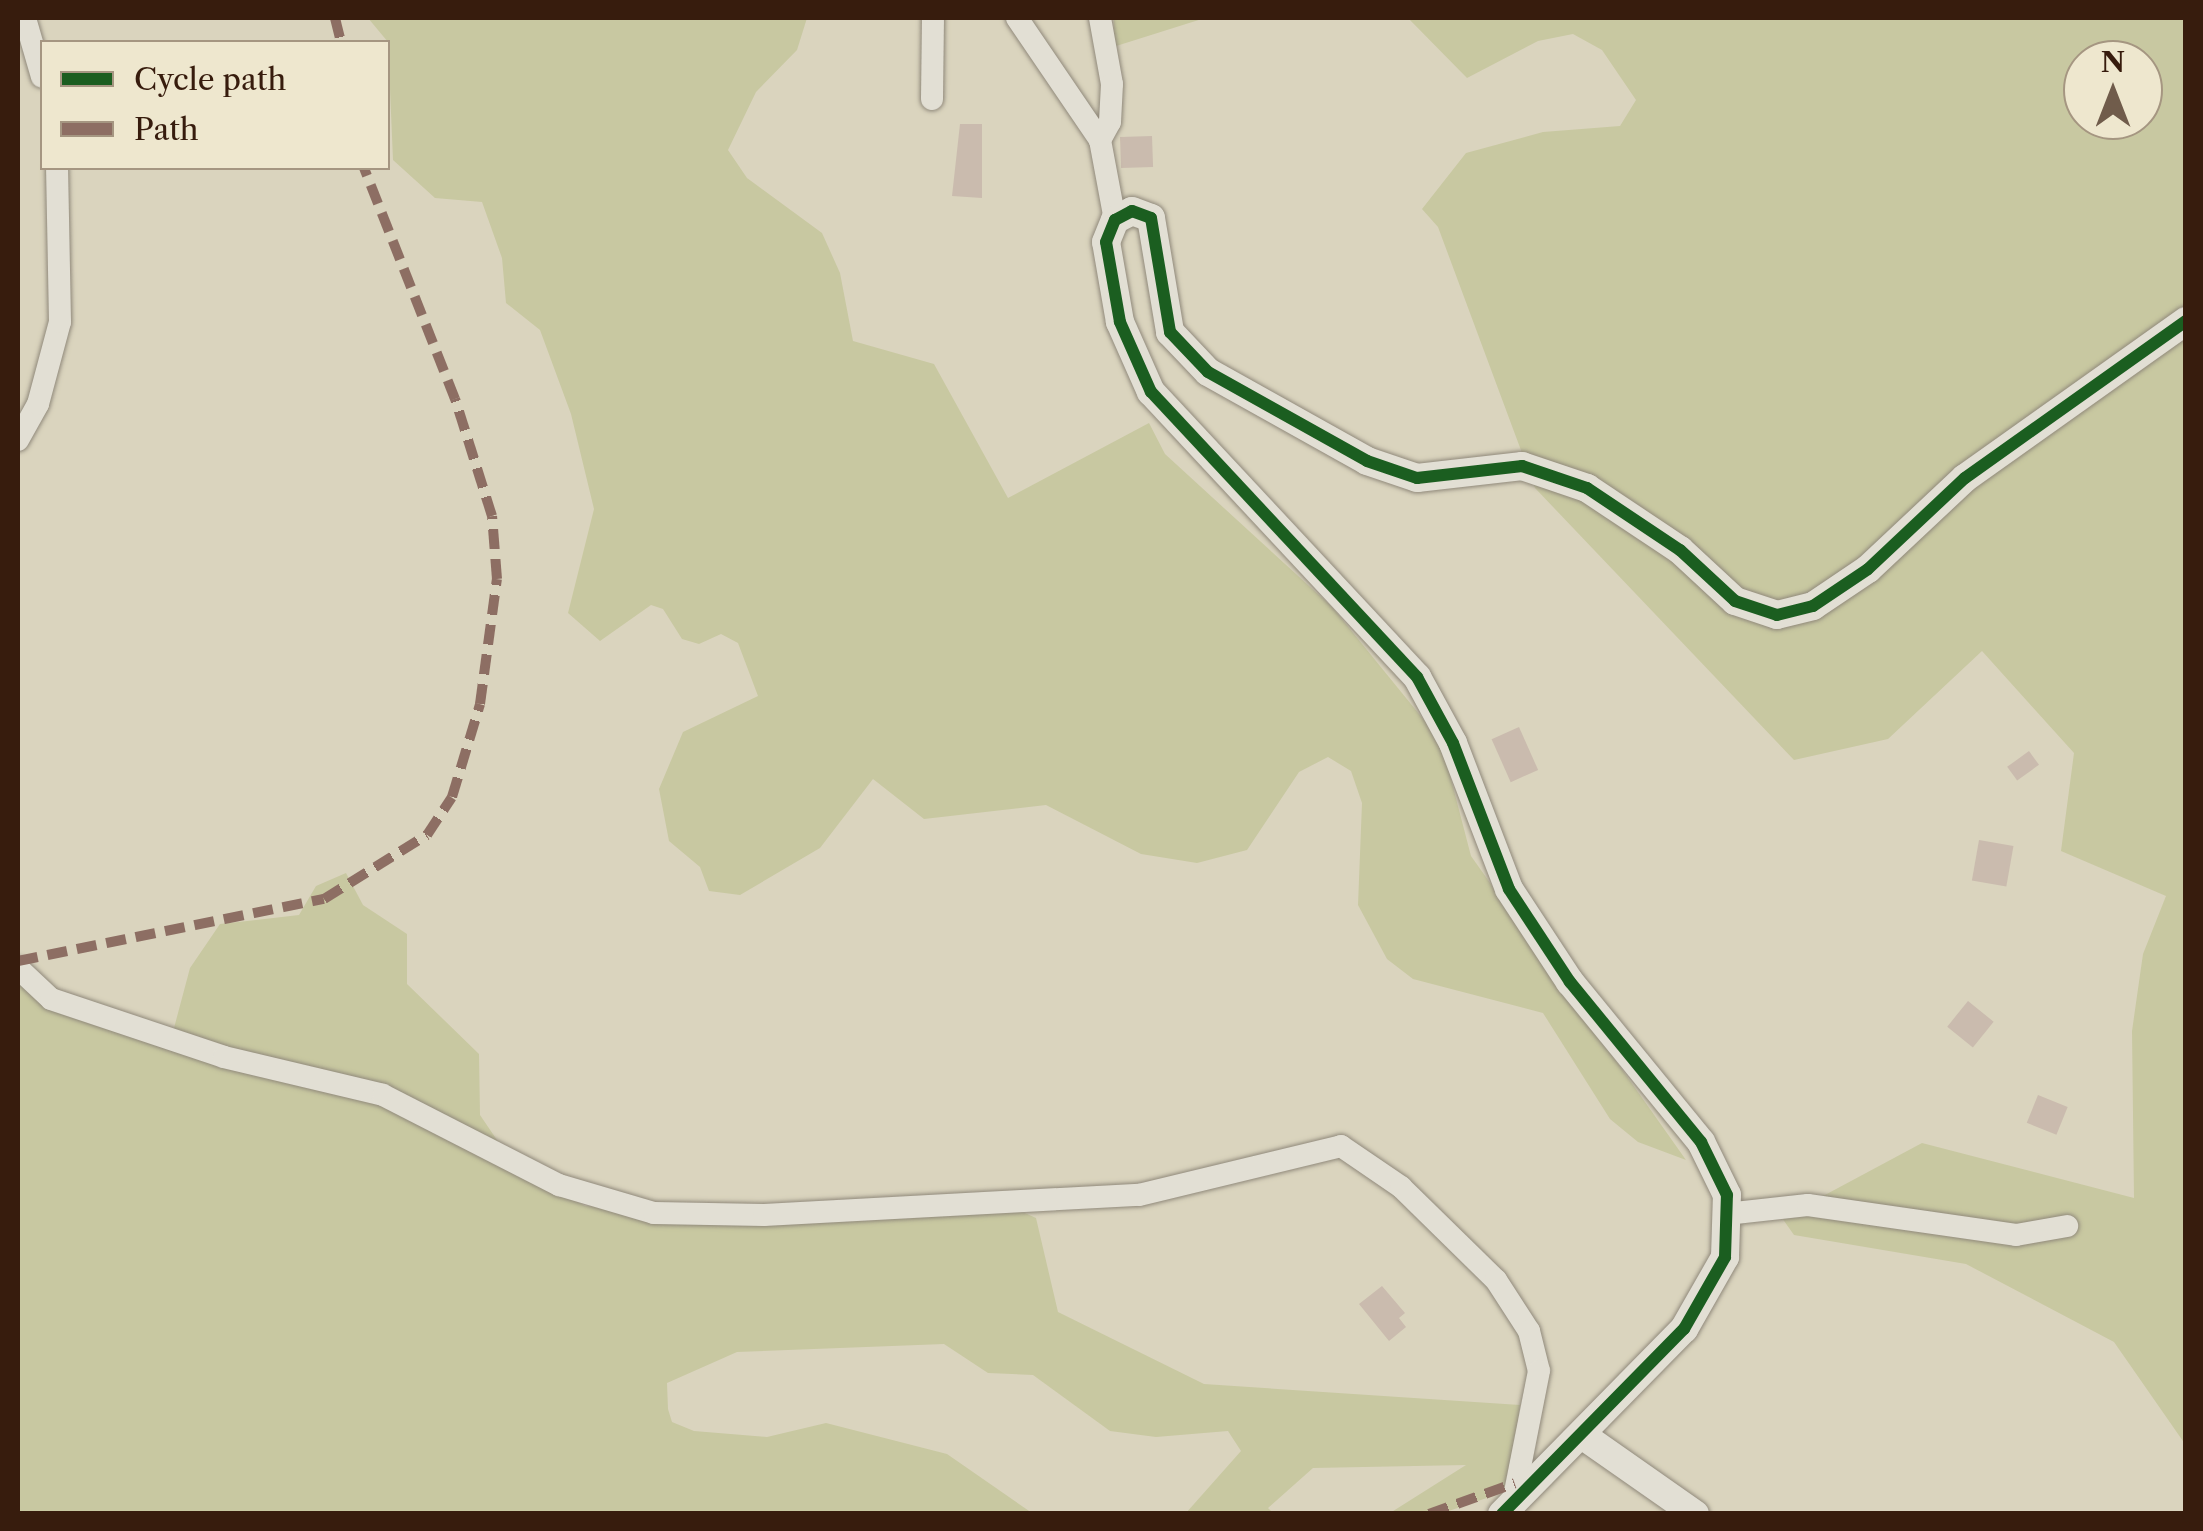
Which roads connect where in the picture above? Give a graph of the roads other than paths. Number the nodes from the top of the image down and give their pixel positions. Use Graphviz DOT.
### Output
graph roads {
  1 [pos="25,18"];
  2 [pos="933,18"];
  3 [pos="1017,18"];
  4 [pos="1100,18"];
  5 [pos="40,70"];
  6 [pos="932,99"];
  7 [pos="1100,140"];
  8 [pos="57,170"];
  9 [pos="1115,220"];
  10 [pos="2186,321"];
  11 [pos="18,440"];
  12 [pos="18,968"];
  13 [pos="1726,1214"];
  14 [pos="2067,1226"];
  15 [pos="1582,1435"];
  16 [pos="1507,1508"];
  17 [pos="1695,1514"];
  1 -- 5 [label="street"];
  2 -- 6 [label="street"];
  3 -- 7 [label="street"];
  4 -- 7 [label="street"];
  7 -- 9 [label="street"];
  8 -- 11 [label="street"];
  9 -- 10 [label="street"];
  9 -- 13 [label="street"];
  12 -- 16 [label="street"];
  13 -- 14 [label="street"];
  13 -- 15 [label="street"];
  15 -- 16 [label="street"];
  15 -- 17 [label="street"];
}
